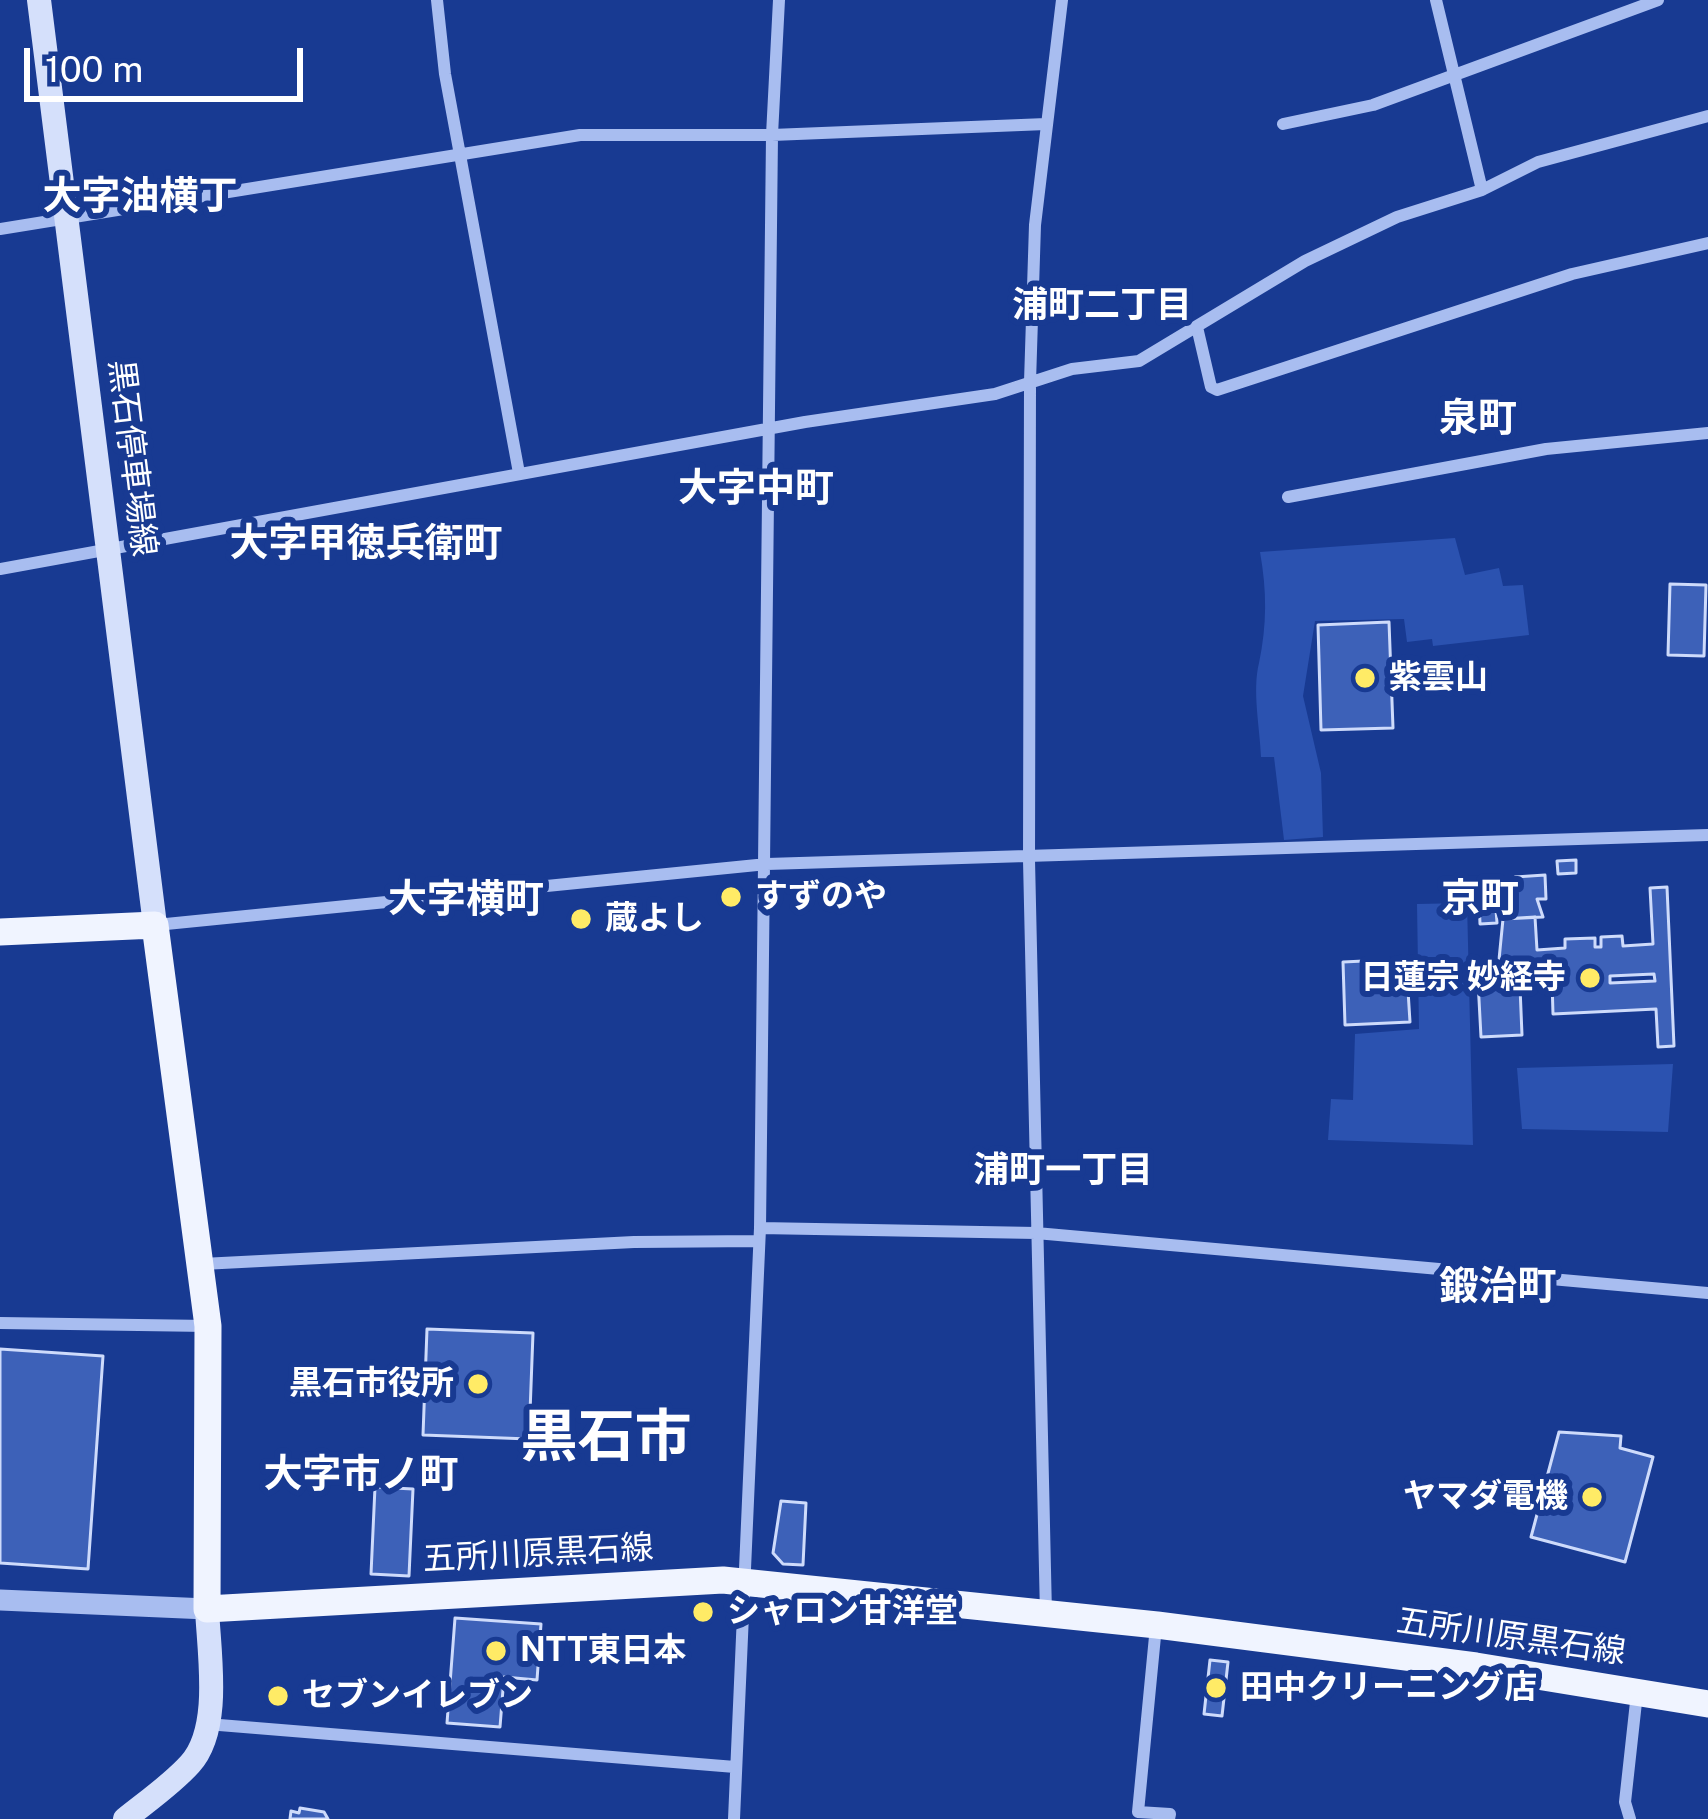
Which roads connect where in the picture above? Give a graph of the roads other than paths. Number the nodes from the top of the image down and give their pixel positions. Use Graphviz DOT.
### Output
graph roads {
  1 [pos="39,0"];
  2 [pos="436,0"];
  3 [pos="779,0"];
  4 [pos="1062,0"];
  5 [pos="1436,0"];
  6 [pos="1658,0"];
  7 [pos="1456,72"];
  8 [pos="1708,116"];
  9 [pos="1046,124"];
  10 [pos="1283,124"];
  11 [pos="772,135"];
  12 [pos="460,151"];
  13 [pos="1482,190"];
  14 [pos="67,218"];
  15 [pos="0,229"];
  16 [pos="1708,243"];
  17 [pos="1197,327"];
  18 [pos="1030,382"];
  19 [pos="769,430"];
  20 [pos="1708,433"];
  21 [pos="519,472"];
  22 [pos="1288,497"];
  23 [pos="111,549"];
  24 [pos="0,569"];
  25 [pos="1708,835"];
  26 [pos="1029,860"];
  27 [pos="767,864"];
  28 [pos="155,925"];
  29 [pos="0,932"];
  30 [pos="1036,1233"];
  31 [pos="759,1234"];
  32 [pos="202,1264"];
  33 [pos="1708,1293"];
  34 [pos="0,1323"];
  35 [pos="208,1325"];
  36 [pos="746,1582"];
  37 [pos="0,1600"];
  38 [pos="207,1609"];
  39 [pos="1046,1616"];
  40 [pos="1156,1625"];
  41 [pos="1637,1692"];
  42 [pos="1708,1704"];
  43 [pos="207,1724"];
  44 [pos="735,1767"];
  45 [pos="125,1819"];
  46 [pos="734,1819"];
  47 [pos="1169,1819"];
  48 [pos="1630,1819"];
  1 -- 14 [label="main road, 黒石停車場線"];
  2 -- 12 [label="street"];
  3 -- 11 [label="street"];
  4 -- 9 [label="street"];
  5 -- 7 [label="street"];
  6 -- 7 [label="street"];
  7 -- 10 [label="street"];
  7 -- 13 [label="street"];
  8 -- 13 [label="street"];
  9 -- 11 [label="street"];
  9 -- 18 [label="street"];
  11 -- 12 [label="street"];
  11 -- 19 [label="street"];
  12 -- 14 [label="street"];
  12 -- 21 [label="street"];
  13 -- 17 [label="street"];
  14 -- 15 [label="street"];
  14 -- 23 [label="main road, 黒石停車場線"];
  16 -- 17 [label="street"];
  17 -- 18 [label="street"];
  18 -- 19 [label="street"];
  18 -- 26 [label="street"];
  19 -- 21 [label="street"];
  19 -- 27 [label="street"];
  20 -- 22 [label="street"];
  21 -- 23 [label="street"];
  23 -- 24 [label="street"];
  23 -- 28 [label="main road, 黒石停車場線"];
  25 -- 26 [label="street"];
  26 -- 27 [label="street"];
  26 -- 30 [label="street"];
  27 -- 28 [label="street"];
  27 -- 31 [label="street"];
  28 -- 29 [label="main road"];
  28 -- 32 [label="main road"];
  30 -- 31 [label="street"];
  30 -- 33 [label="street"];
  30 -- 39 [label="street"];
  31 -- 32 [label="street"];
  31 -- 36 [label="street"];
  32 -- 35 [label="main road"];
  34 -- 35 [label="street"];
  35 -- 38 [label="main road"];
  36 -- 38 [label="main road, 五所川原黒石線"];
  36 -- 39 [label="main road, 五所川原黒石線"];
  36 -- 44 [label="street"];
  37 -- 38 [label="street"];
  38 -- 43 [label="main road"];
  39 -- 40 [label="main road, 五所川原黒石線"];
  40 -- 41 [label="main road, 五所川原黒石線"];
  40 -- 47 [label="street"];
  41 -- 42 [label="main road, 五所川原黒石線"];
  41 -- 48 [label="street"];
  43 -- 44 [label="street"];
  43 -- 45 [label="main road"];
  44 -- 46 [label="street"];
}
